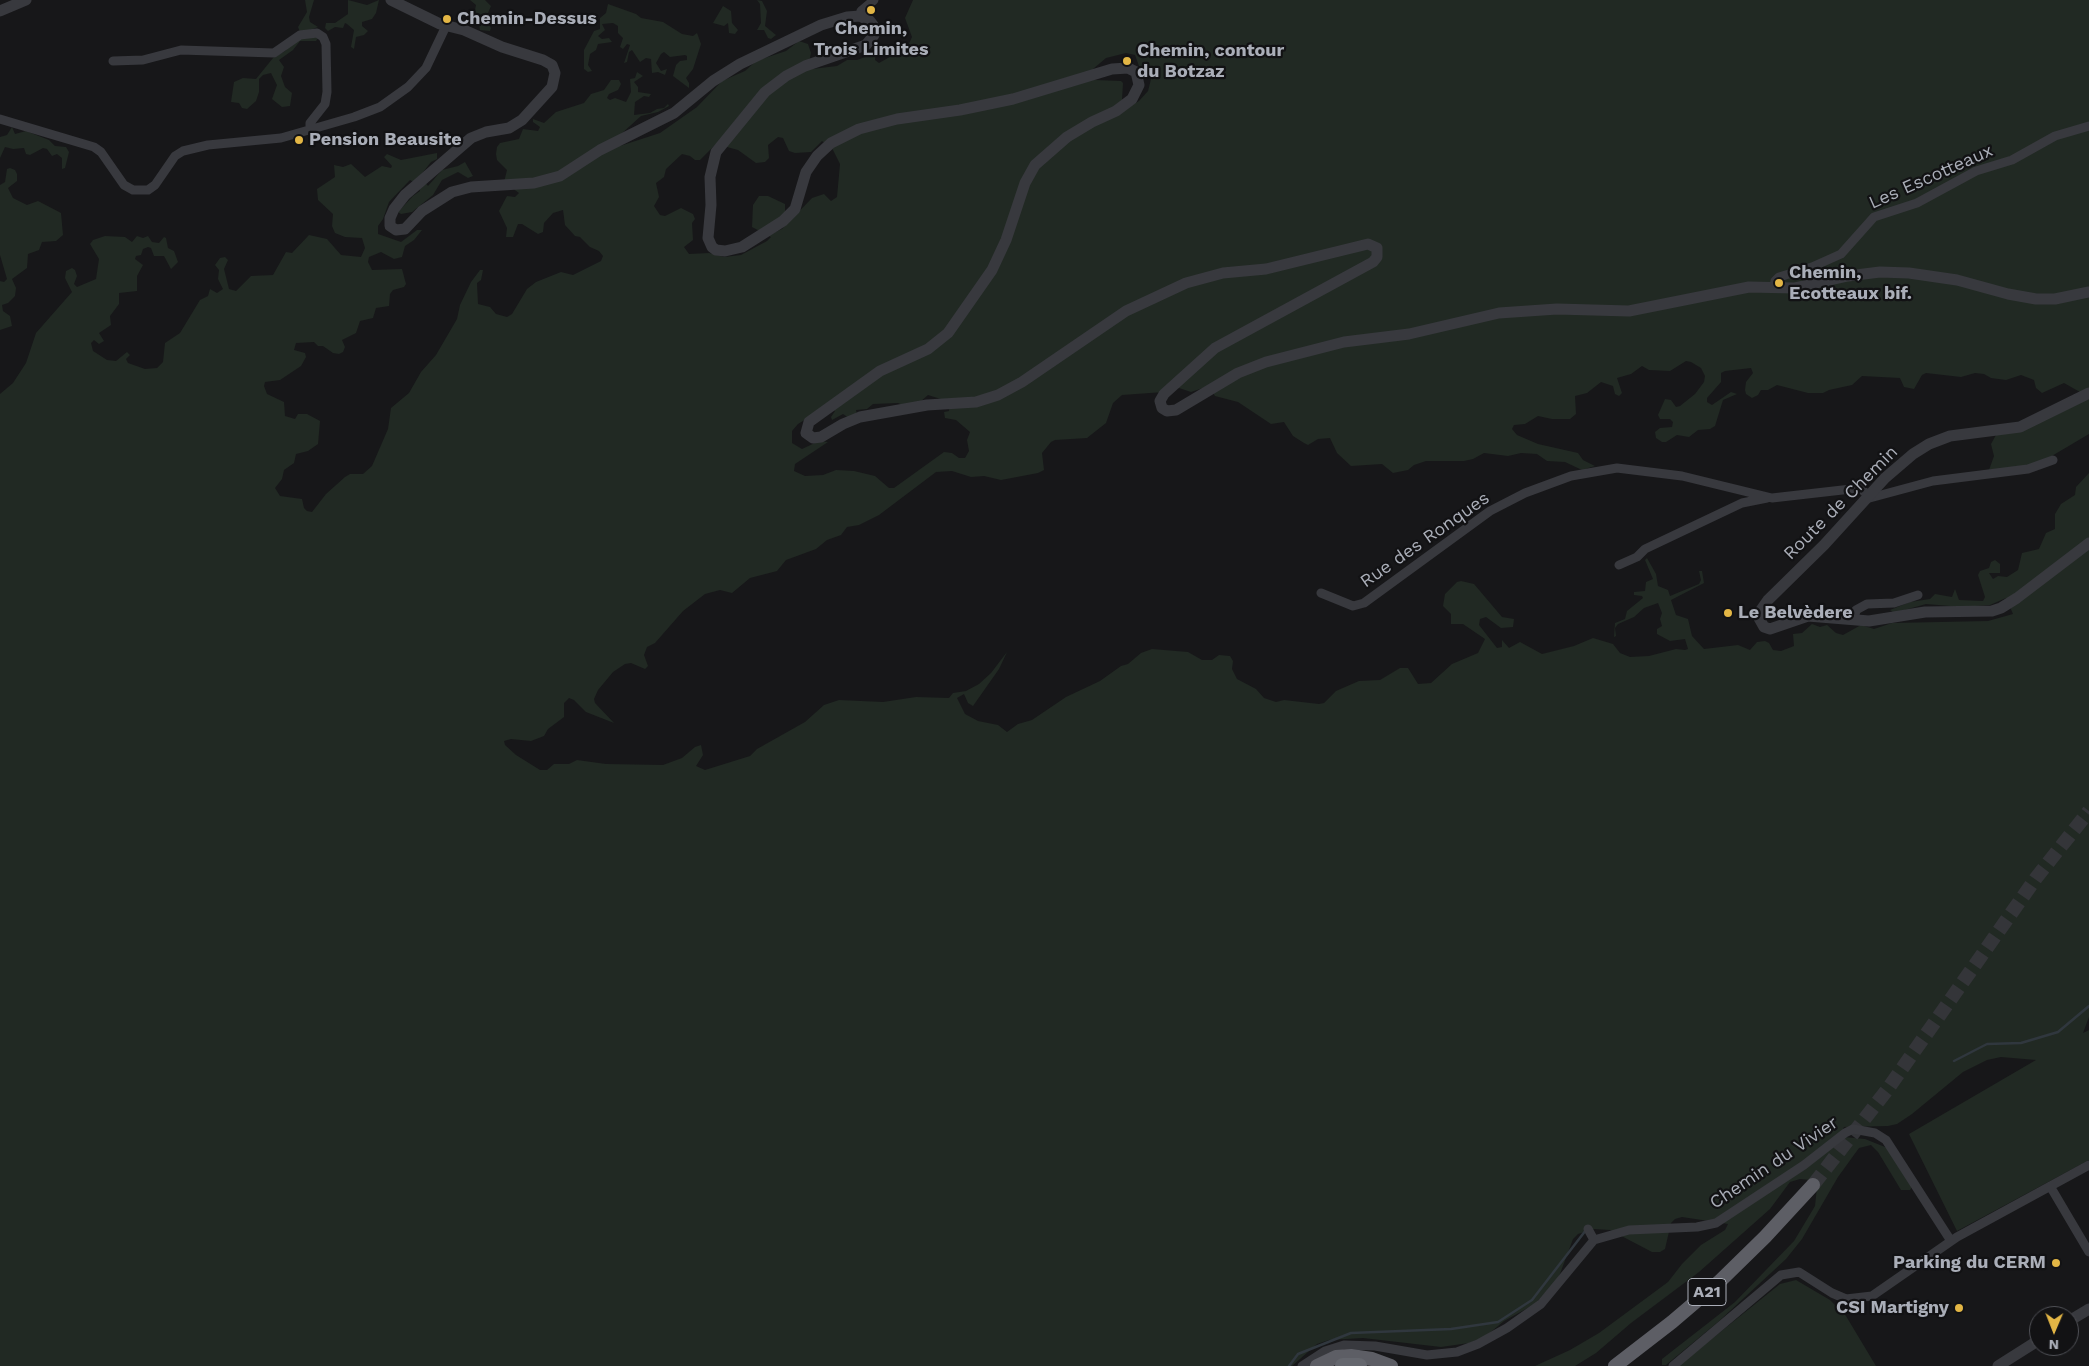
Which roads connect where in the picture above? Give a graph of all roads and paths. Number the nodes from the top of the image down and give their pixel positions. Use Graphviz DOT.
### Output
graph roads {
  1 [pos="26,0"];
  2 [pos="391,0"];
  3 [pos="874,0"];
  4 [pos="0,11"];
  5 [pos="860,16"];
  6 [pos="446,26"];
  7 [pos="113,61"];
  8 [pos="0,119"];
  9 [pos="2089,126"];
  10 [pos="310,129"];
  11 [pos="1774,288"];
  12 [pos="2089,292"];
  13 [pos="2089,393"];
  14 [pos="2053,460"];
  15 [pos="1867,497"];
  16 [pos="1772,498"];
  17 [pos="2089,543"];
  18 [pos="1619,565"];
  19 [pos="1321,593"];
  20 [pos="1918,595"];
  21 [pos="1854,620"];
  22 [pos="2089,1165"];
  23 [pos="1813,1185"];
  24 [pos="2050,1186"];
  25 [pos="1588,1229"];
  26 [pos="1594,1240"];
  27 [pos="1951,1241"];
  28 [pos="2089,1252"];
  29 [pos="1646,1343"];
  30 [pos="2029,1346"];
  31 [pos="1302,1366"];
  32 [pos="1317,1366"];
  33 [pos="1343,1366"];
  34 [pos="1359,1366"];
  35 [pos="1391,1366"];
  36 [pos="1603,1366"];
  37 [pos="1615,1366"];
  38 [pos="1620,1366"];
  39 [pos="1673,1366"];
  40 [pos="1998,1366"];
  1 -- 4 [label="street"];
  2 -- 6 [label="street"];
  3 -- 5 [label="street"];
  5 -- 6 [label="street"];
  5 -- 11 [label="street"];
  6 -- 10 [label="street"];
  7 -- 10 [label="street"];
  8 -- 10 [label="street"];
  9 -- 11 [label="street, Les Escotteaux"];
  11 -- 12 [label="street"];
  13 -- 15 [label="street, Route de Chemin"];
  14 -- 15 [label="street"];
  15 -- 16 [label="street, Rue des Ronques"];
  15 -- 21 [label="street, Route de Chemin"];
  16 -- 18 [label="street"];
  16 -- 19 [label="street, Rue des Ronques"];
  17 -- 21 [label="street, Route de Chemin"];
  20 -- 21 [label="street"];
  22 -- 24 [label="street"];
  23 -- 29 [label="highway, A21"];
  24 -- 27 [label="street"];
  24 -- 28 [label="street"];
  25 -- 26 [label="street"];
  26 -- 27 [label="street, Chemin du Vivier"];
  26 -- 31 [label="street"];
  27 -- 39 [label="street"];
  29 -- 36 [label="highway"];
  29 -- 37 [label="highway, A21"];
  29 -- 38 [label="highway"];
  30 -- 40 [label="street"];
  32 -- 35 [label="highway"];
  33 -- 34 [label="highway"];
}
